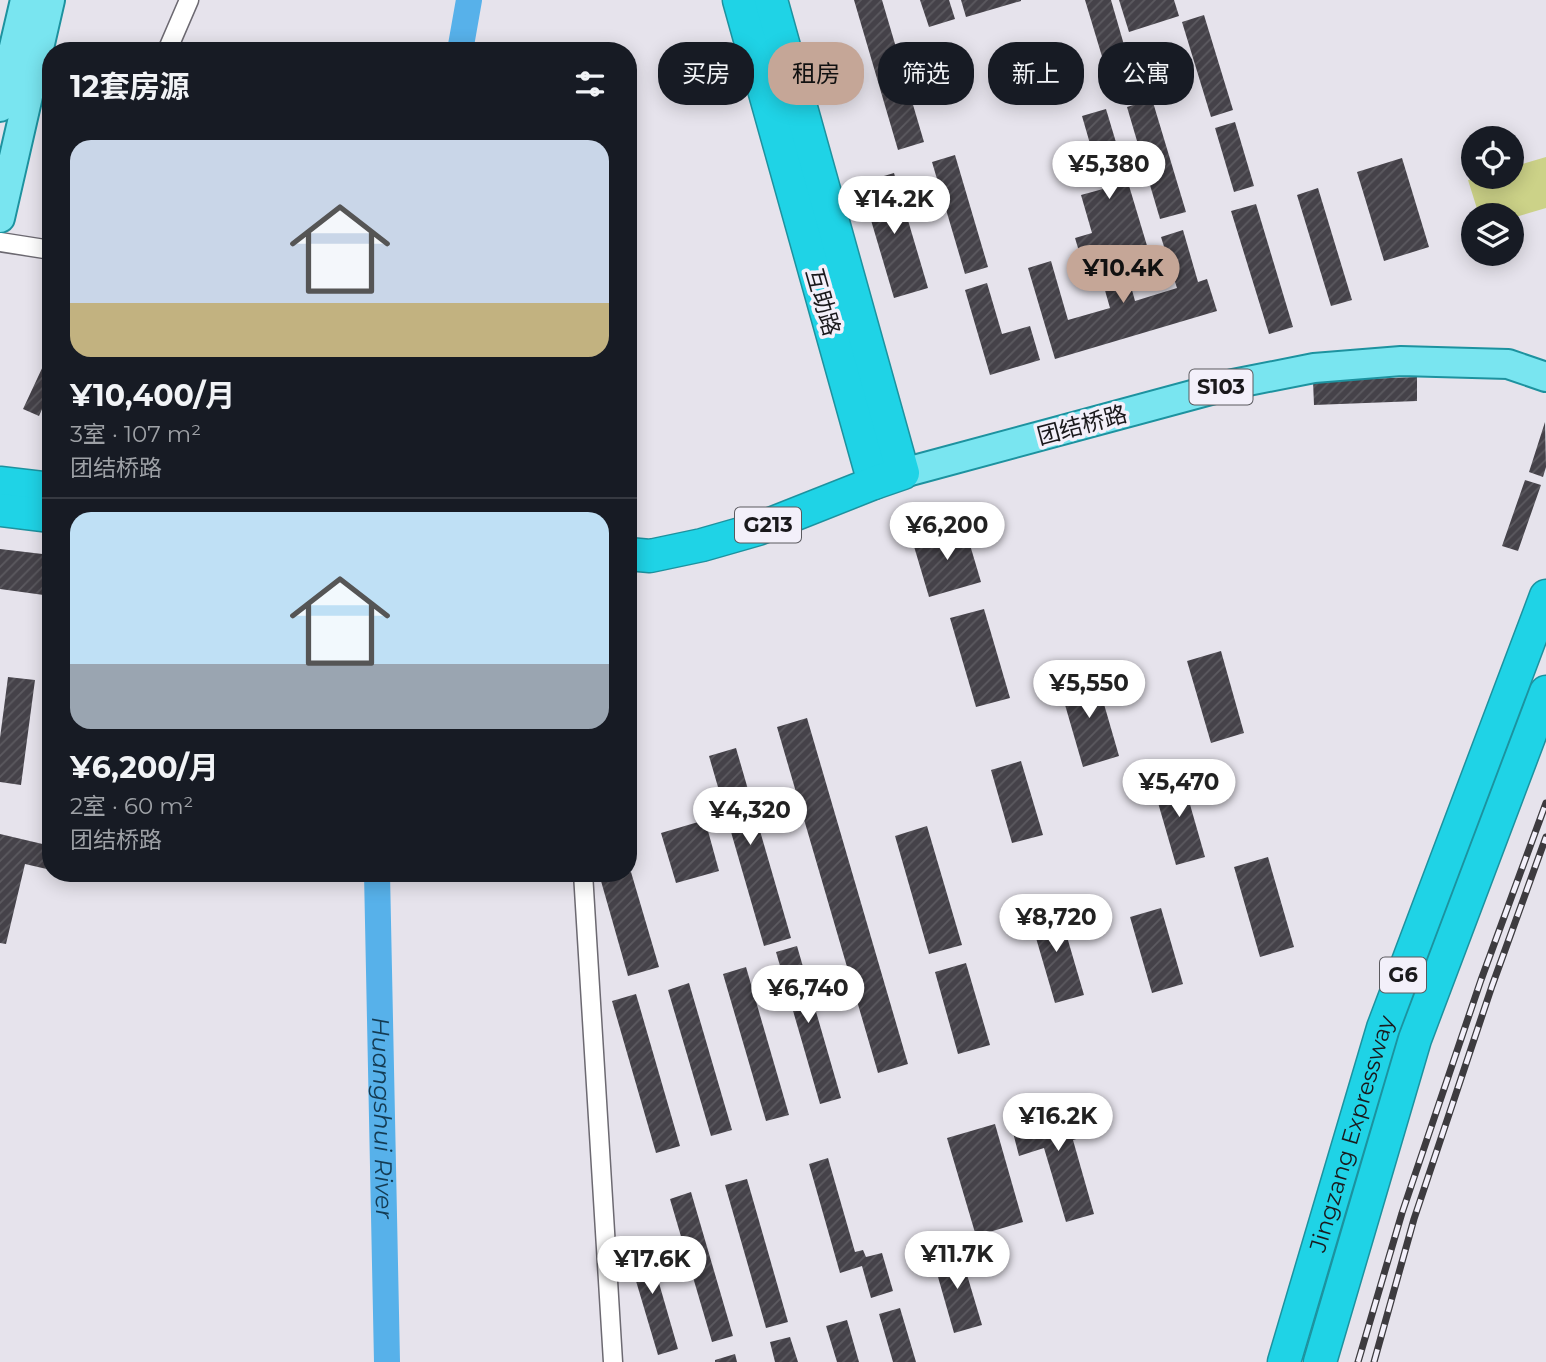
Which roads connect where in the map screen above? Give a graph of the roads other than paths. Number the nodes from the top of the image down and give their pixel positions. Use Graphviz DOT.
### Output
graph roads {
  1 [pos="25,0"];
  2 [pos="50,0"];
  3 [pos="189,0"];
  4 [pos="738,0"];
  5 [pos="771,0"];
  6 [pos="171,42"];
  7 [pos="0,107"];
  8 [pos="0,218"];
  9 [pos="0,242"];
  10 [pos="42,249"];
  11 [pos="1546,377"];
  12 [pos="889,478"];
  13 [pos="0,483"];
  14 [pos="42,488"];
  15 [pos="0,510"];
  16 [pos="42,515"];
  17 [pos="637,560"];
  18 [pos="1546,596"];
  19 [pos="1546,692"];
  20 [pos="584,882"];
  21 [pos="613,1362"];
  22 [pos="1284,1362"];
  23 [pos="1320,1362"];
  1 -- 7 [label="main road"];
  2 -- 8 [label="main road"];
  3 -- 6 [label="street"];
  4 -- 12 [label="highway, 互助路"];
  5 -- 12 [label="highway, 互助路"];
  9 -- 10 [label="street"];
  11 -- 12 [label="main road, 团结桥路 / S103"];
  12 -- 17 [label="highway, 团结桥路 / G213"];
  13 -- 14 [label="highway"];
  15 -- 16 [label="highway"];
  18 -- 22 [label="highway, Jingzang Expressway / G6"];
  19 -- 23 [label="highway, Jingzang Expressway / G6"];
  20 -- 21 [label="street"];
}
